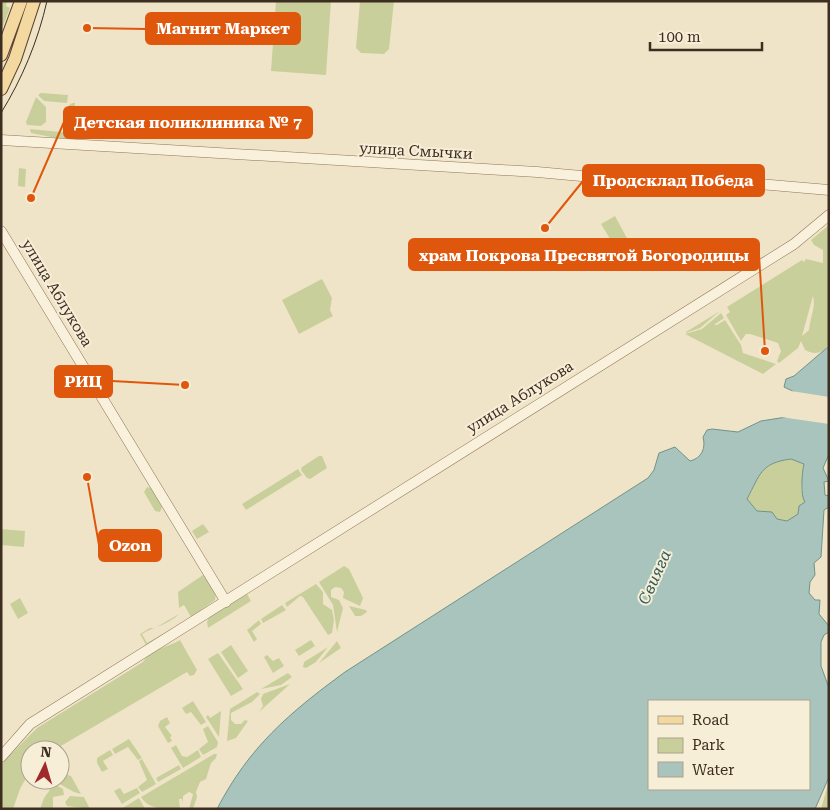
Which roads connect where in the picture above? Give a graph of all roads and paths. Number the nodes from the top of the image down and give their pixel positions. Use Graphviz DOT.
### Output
graph roads {
  1 [pos="21,1"];
  2 [pos="34,1"];
  3 [pos="1,56"];
  4 [pos="1,89"];
  5 [pos="2,141"];
  6 [pos="829,190"];
  7 [pos="829,215"];
  8 [pos="1,231"];
  9 [pos="226,602"];
  10 [pos="1,757"];
  1 -- 3 [label="main road"];
  2 -- 4 [label="main road"];
  5 -- 6 [label="street, улица Смычки"];
  7 -- 9 [label="street, улица Аблукова"];
  8 -- 9 [label="street, улица Аблукова"];
  9 -- 10 [label="street, улица Аблукова"];
}
